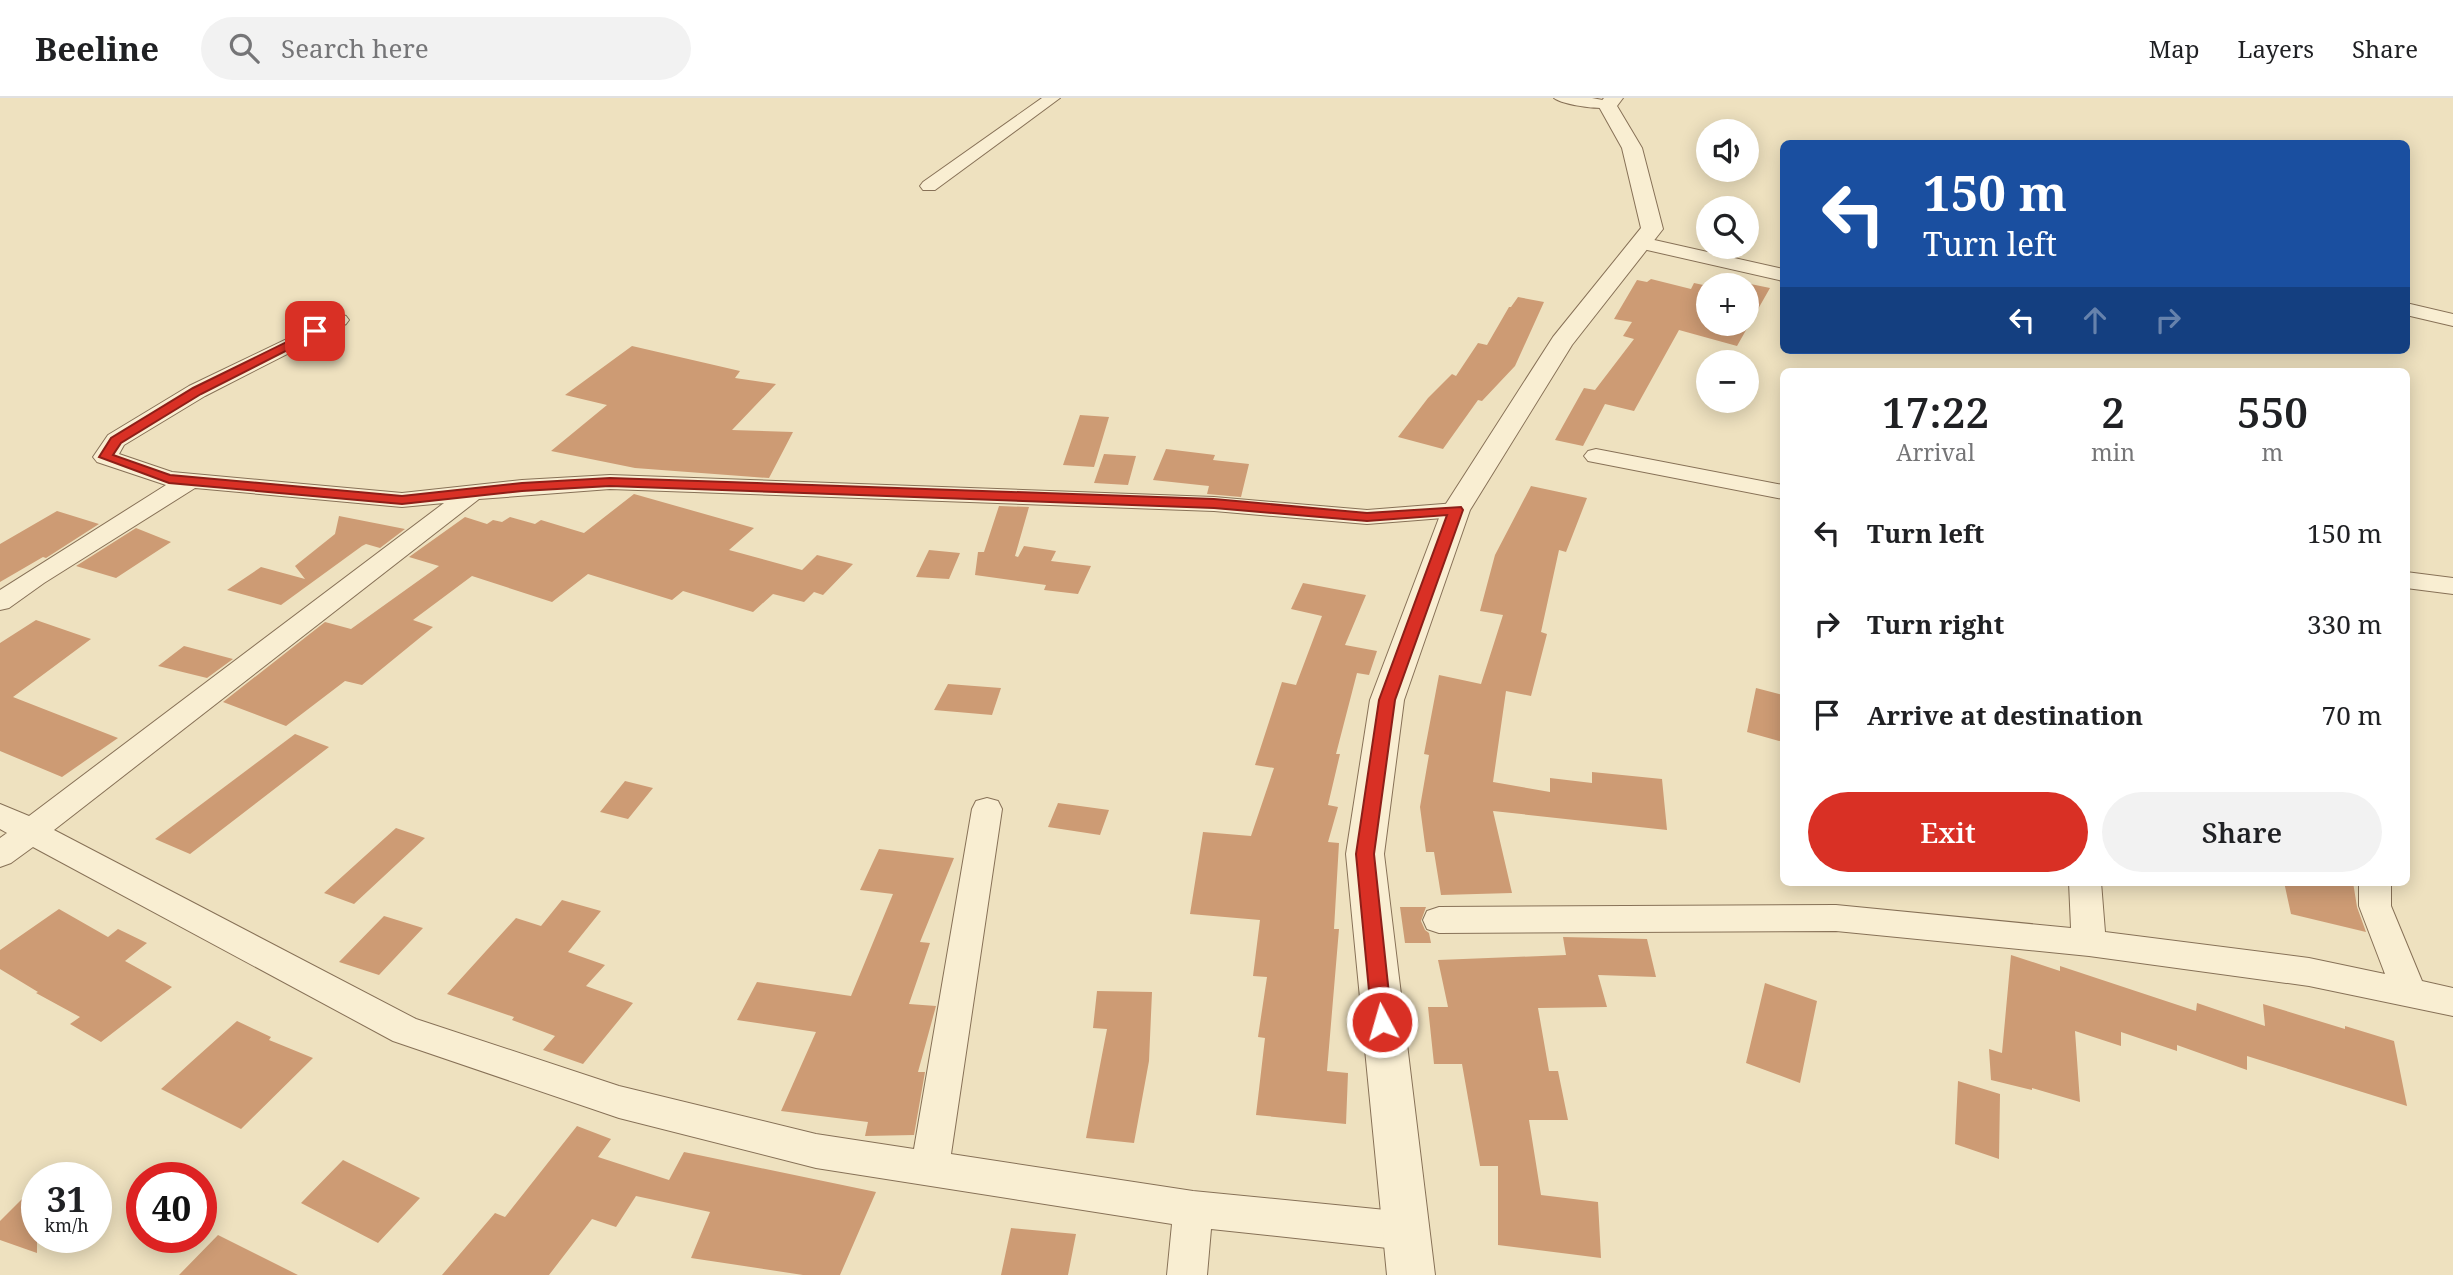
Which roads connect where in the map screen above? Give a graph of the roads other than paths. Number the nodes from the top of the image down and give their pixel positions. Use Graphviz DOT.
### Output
graph roads {
  1 [pos="1052,98"];
  2 [pos="1562,98"];
  3 [pos="1611,101"];
  4 [pos="929,186"];
  5 [pos="1641,243"];
  6 [pos="1780,274"];
  7 [pos="2410,310"];
  8 [pos="339,320"];
  9 [pos="2453,320"];
  10 [pos="1597,456"];
  11 [pos="190,481"];
  12 [pos="1780,491"];
  13 [pos="473,492"];
  14 [pos="1456,510"];
  15 [pos="2410,581"];
  16 [pos="2453,586"];
  17 [pos="0,602"];
  18 [pos="987,809"];
  19 [pos="0,815"];
  20 [pos="32,832"];
  21 [pos="0,855"];
  22 [pos="2085,886"];
  23 [pos="2375,886"];
  24 [pos="1439,920"];
  25 [pos="2089,943"];
  26 [pos="2410,993"];
  27 [pos="2453,1002"];
  28 [pos="930,1168"];
  29 [pos="1193,1209"];
  30 [pos="1406,1231"];
  31 [pos="1186,1275"];
  32 [pos="1411,1275"];
  1 -- 4 [label="street"];
  2 -- 3 [label="street"];
  3 -- 5 [label="street"];
  5 -- 6 [label="street"];
  5 -- 14 [label="street"];
  7 -- 9 [label="street"];
  8 -- 11 [label="street"];
  10 -- 12 [label="street"];
  11 -- 13 [label="street"];
  11 -- 17 [label="street"];
  13 -- 14 [label="street"];
  13 -- 20 [label="street"];
  14 -- 30 [label="street"];
  15 -- 16 [label="street"];
  18 -- 28 [label="street"];
  19 -- 20 [label="street"];
  20 -- 21 [label="street"];
  20 -- 28 [label="street"];
  22 -- 25 [label="street"];
  23 -- 26 [label="street"];
  24 -- 25 [label="street"];
  25 -- 26 [label="street"];
  26 -- 27 [label="street"];
  28 -- 29 [label="street"];
  29 -- 30 [label="street"];
  29 -- 31 [label="street"];
  30 -- 32 [label="street"];
}
